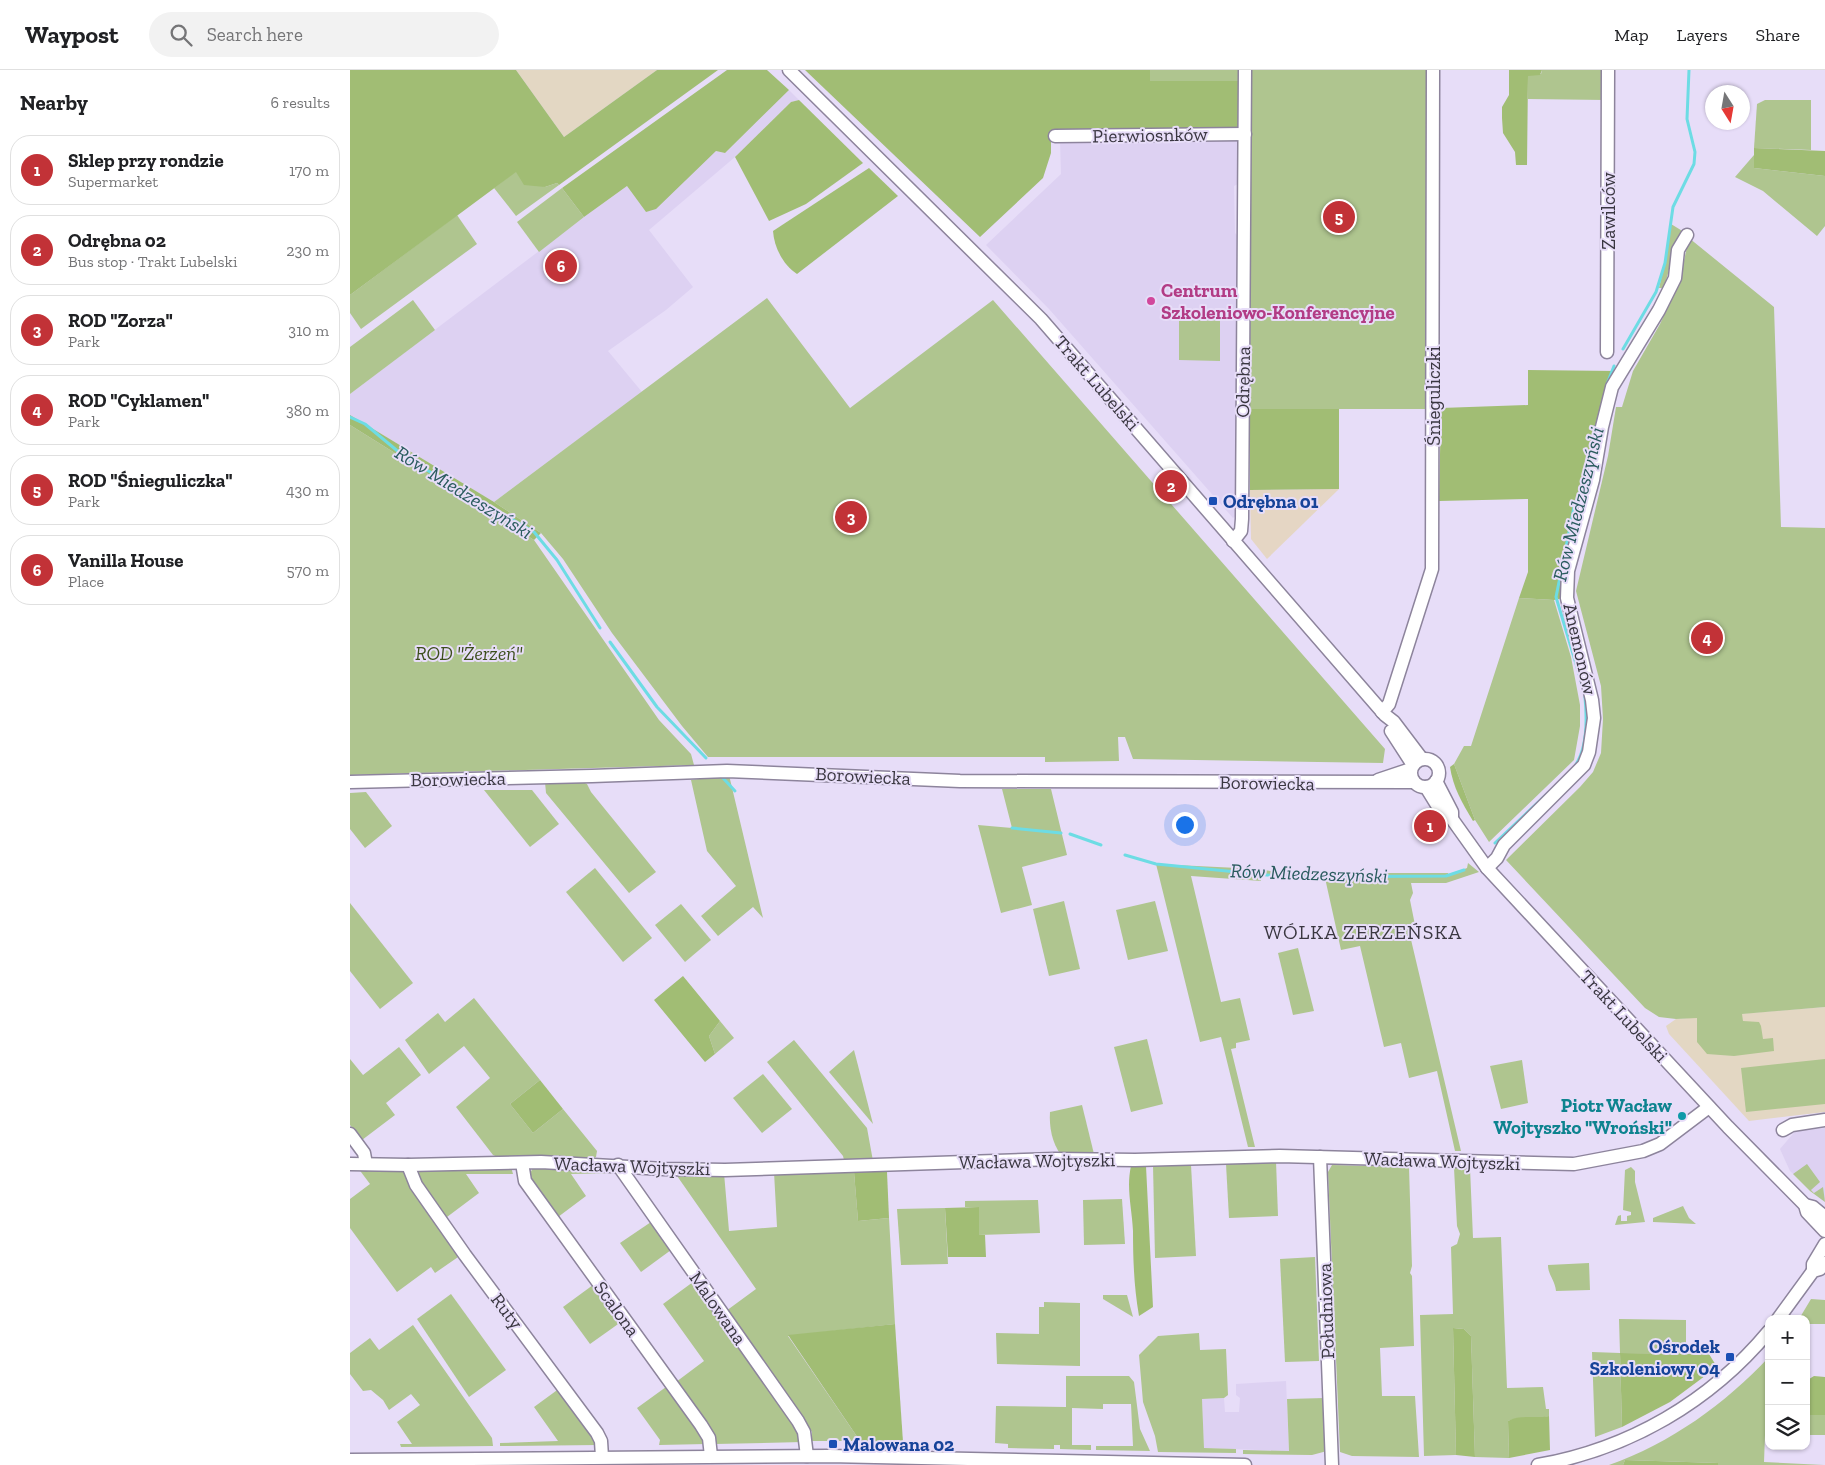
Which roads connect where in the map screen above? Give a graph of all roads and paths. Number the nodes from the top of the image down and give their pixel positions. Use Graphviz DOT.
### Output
graph roads {
  1 [pos="789,70"];
  2 [pos="1245,70"];
  3 [pos="1434,70"];
  4 [pos="1608,70"];
  5 [pos="1244,134"];
  6 [pos="1055,136"];
  7 [pos="1687,234"];
  8 [pos="1607,352"];
  9 [pos="1233,541"];
  10 [pos="1383,714"];
  11 [pos="1415,764"];
  12 [pos="1375,781"];
  13 [pos="350,782"];
  14 [pos="1414,782"];
  15 [pos="1431,784"];
  16 [pos="1486,868"];
  17 [pos="1709,1107"];
  18 [pos="1825,1120"];
  19 [pos="1783,1130"];
  20 [pos="350,1134"];
  21 [pos="1320,1157"];
  22 [pos="522,1163"];
  23 [pos="350,1164"];
  24 [pos="366,1164"];
  25 [pos="408,1165"];
  26 [pos="618,1166"];
  27 [pos="1805,1205"];
  28 [pos="1825,1217"];
  29 [pos="1825,1231"];
  30 [pos="1825,1244"];
  31 [pos="1825,1263"];
  32 [pos="1813,1271"];
  33 [pos="1781,1315"];
  34 [pos="1765,1335"];
  35 [pos="711,1456"];
  36 [pos="807,1456"];
  37 [pos="602,1457"];
  38 [pos="350,1460"];
  39 [pos="1245,1465"];
  40 [pos="1332,1465"];
  41 [pos="1538,1465"];
  1 -- 9 [label="street, Trakt Lubelski"];
  2 -- 5 [label="street, Odrębna"];
  3 -- 10 [label="street, Śnieguliczki"];
  4 -- 8 [label="street, Zawilców"];
  5 -- 6 [label="street, Pierwiosnków"];
  5 -- 9 [label="street, Odrębna"];
  7 -- 16 [label="street, Anemonów"];
  9 -- 10 [label="street, Trakt Lubelski"];
  10 -- 11 [label="street, Trakt Lubelski"];
  11 -- 12 [label="street, Borowiecka"];
  11 -- 14 [label="street"];
  11 -- 15 [label="street"];
  12 -- 13 [label="street, Borowiecka"];
  12 -- 14 [label="street, Borowiecka"];
  14 -- 15 [label="street"];
  15 -- 16 [label="street, Trakt Lubelski"];
  16 -- 17 [label="street, Trakt Lubelski"];
  17 -- 21 [label="street, Wacława Wojtyszki"];
  17 -- 27 [label="street, Trakt Lubelski"];
  18 -- 19 [label="street"];
  20 -- 24 [label="street"];
  21 -- 26 [label="street, Wacława Wojtyszki"];
  21 -- 40 [label="street, Południowa"];
  22 -- 25 [label="street, Wacława Wojtyszki"];
  22 -- 26 [label="street, Wacława Wojtyszki"];
  22 -- 35 [label="street, Scalona"];
  23 -- 24 [label="street, Wacława Wojtyszki"];
  24 -- 25 [label="street, Wacława Wojtyszki"];
  25 -- 37 [label="street, Ruty"];
  26 -- 36 [label="street, Malowana"];
  27 -- 28 [label="street, Trakt Lubelski"];
  27 -- 29 [label="street, Trakt Lubelski"];
  30 -- 32 [label="street"];
  31 -- 32 [label="street"];
  32 -- 33 [label="street"];
  34 -- 41 [label="street"];
  35 -- 36 [label="street"];
  35 -- 37 [label="street"];
  36 -- 39 [label="street"];
  37 -- 38 [label="street"];
}
